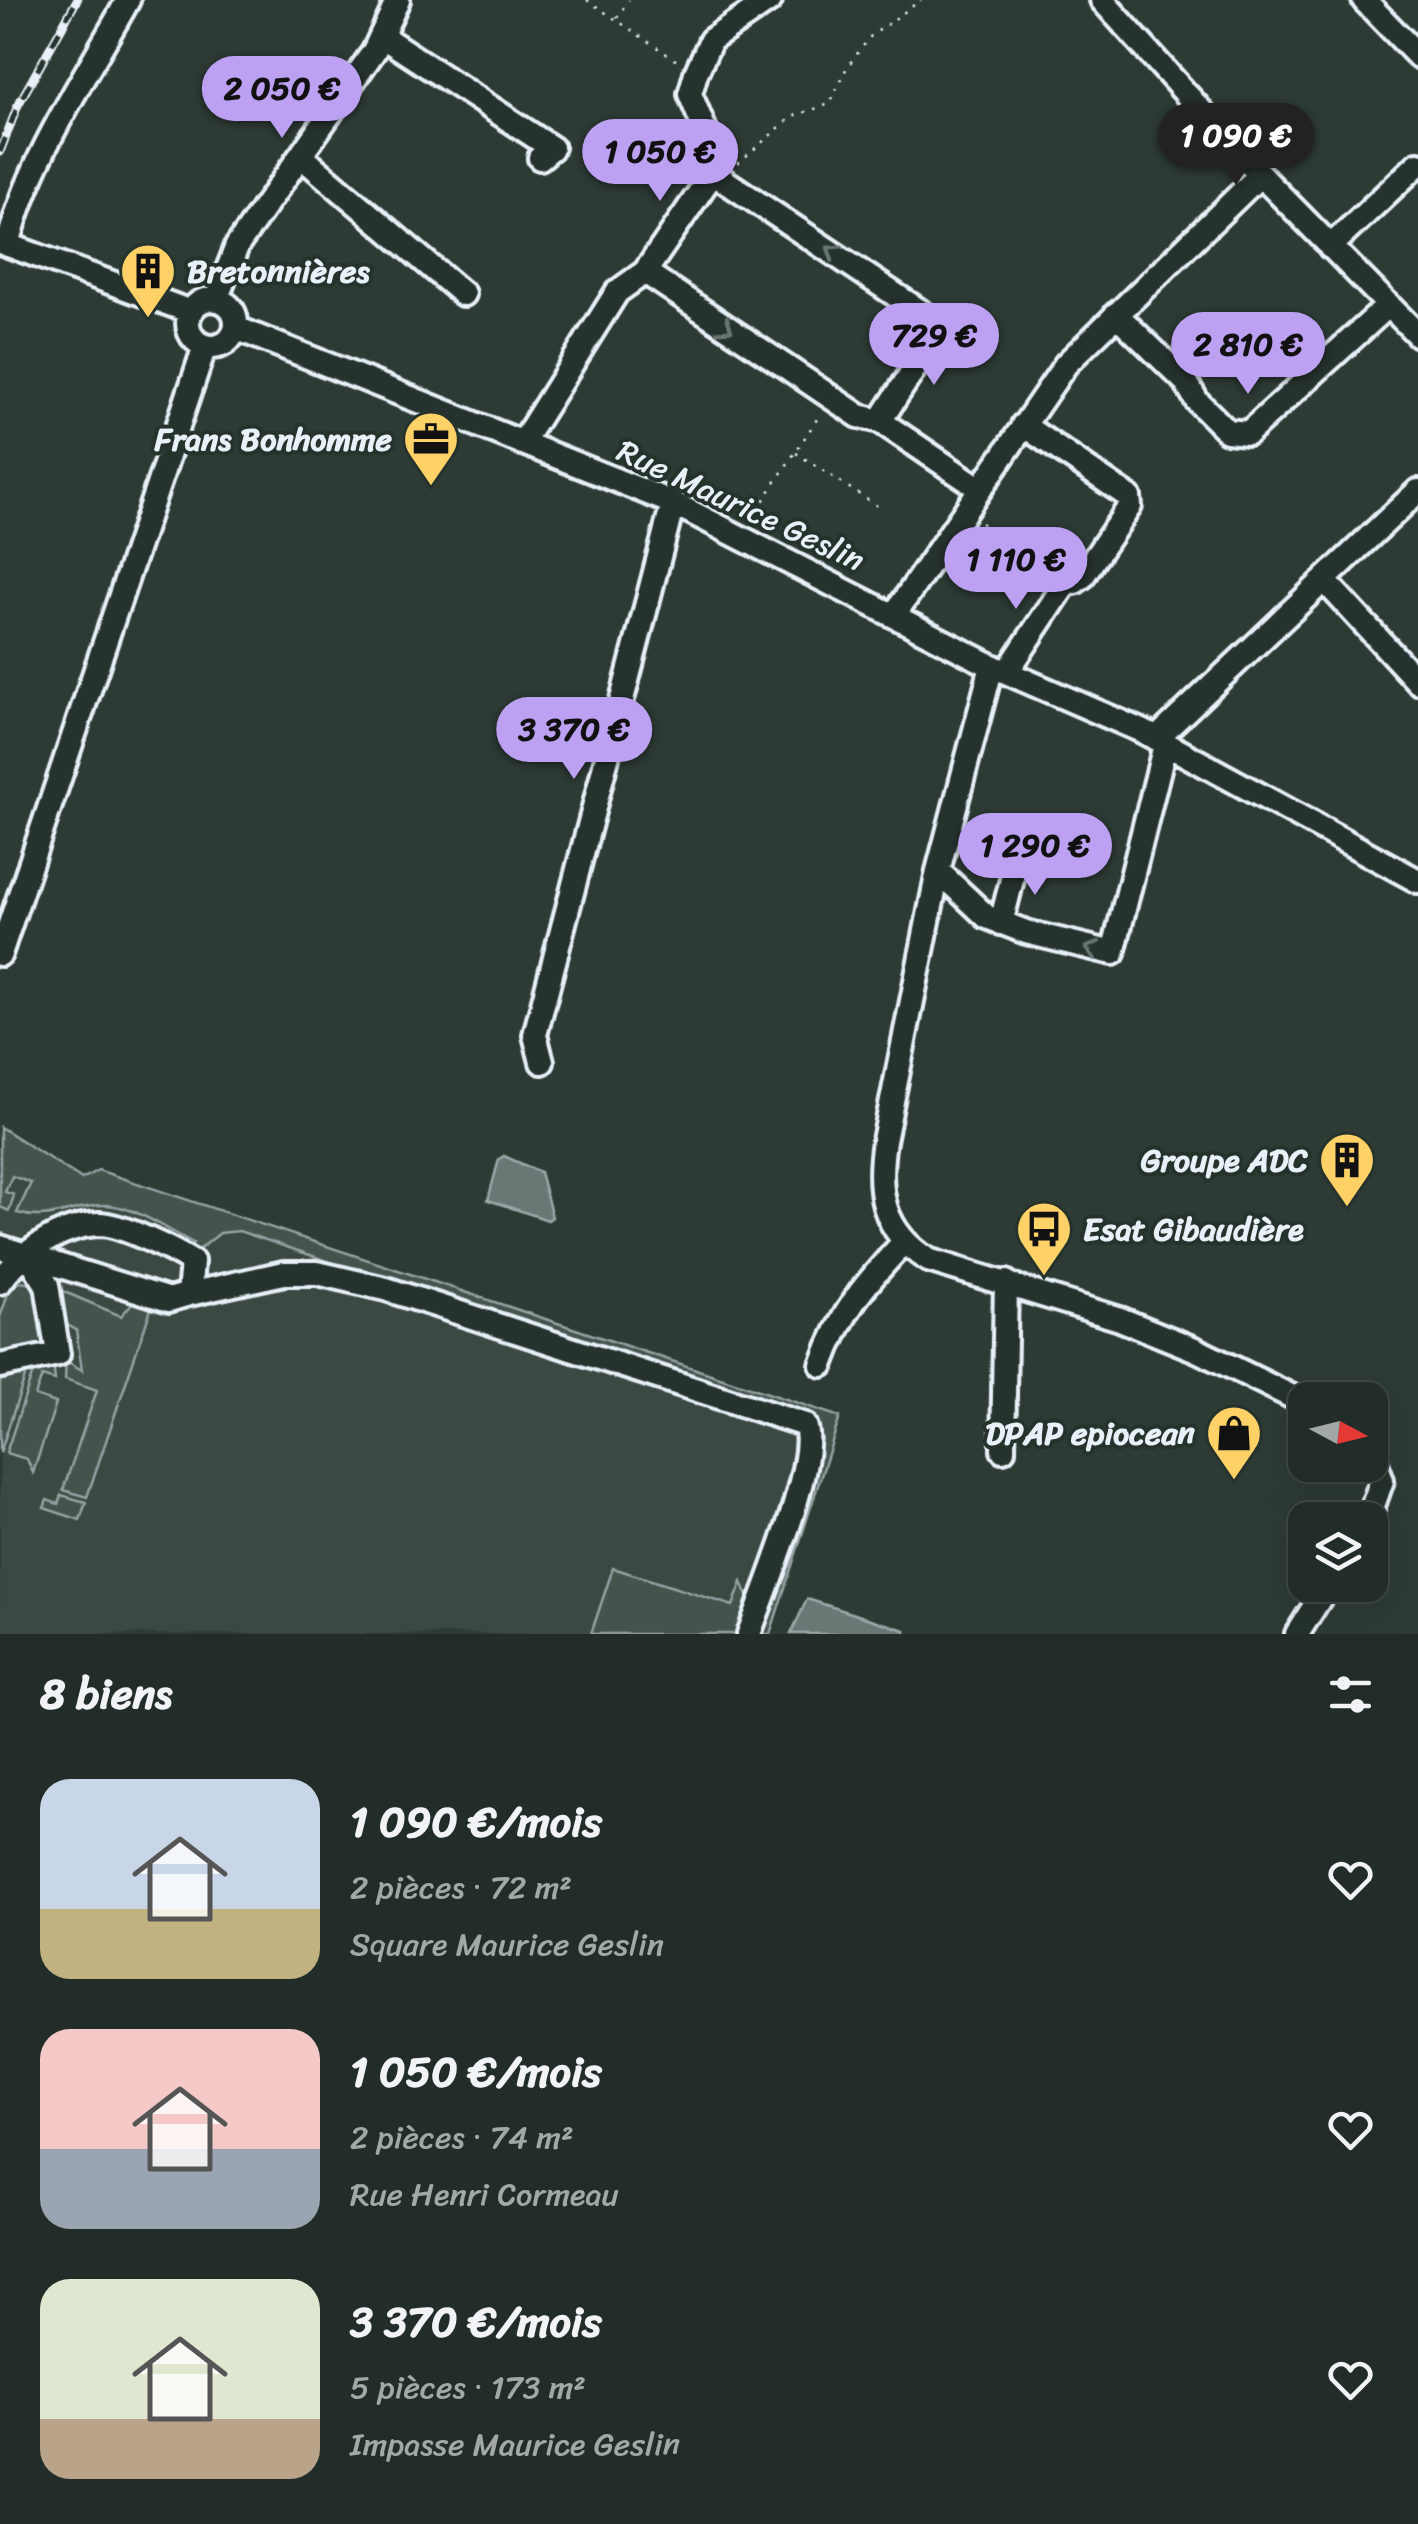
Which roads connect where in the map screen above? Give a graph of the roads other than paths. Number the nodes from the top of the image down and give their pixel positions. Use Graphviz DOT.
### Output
graph roads {
  1 [pos="128,0"];
  2 [pos="398,0"];
  3 [pos="770,0"];
  4 [pos="1102,0"];
  5 [pos="1364,0"];
  6 [pos="383,37"];
  7 [pos="1418,56"];
  8 [pos="302,157"];
  9 [pos="540,158"];
  10 [pos="1418,164"];
  11 [pos="724,170"];
  12 [pos="1260,175"];
  13 [pos="4,244"];
  14 [pos="1330,247"];
  15 [pos="645,272"];
  16 [pos="463,294"];
  17 [pos="216,300"];
  18 [pos="1389,305"];
  19 [pos="191,312"];
  20 [pos="1116,314"];
  21 [pos="943,326"];
  22 [pos="236,328"];
  23 [pos="1418,335"];
  24 [pos="205,346"];
  25 [pos="978,350"];
  26 [pos="880,421"];
  27 [pos="1023,425"];
  28 [pos="522,442"];
  29 [pos="979,488"];
  30 [pos="1418,491"];
  31 [pos="674,503"];
  32 [pos="1324,580"];
  33 [pos="894,616"];
  34 [pos="999,669"];
  35 [pos="1418,682"];
  36 [pos="1160,742"];
  37 [pos="1017,860"];
  38 [pos="938,871"];
  39 [pos="1414,872"];
  40 [pos="1001,923"];
  41 [pos="0,954"];
  42 [pos="542,1062"];
  43 [pos="904,1242"];
  44 [pos="0,1247"];
  45 [pos="28,1254"];
  46 [pos="0,1282"];
  47 [pos="1006,1282"];
  48 [pos="190,1294"];
  49 [pos="822,1365"];
  50 [pos="0,1366"];
  51 [pos="1288,1395"];
  52 [pos="1003,1450"];
  53 [pos="1317,1602"];
  54 [pos="749,1634"];
  55 [pos="1297,1634"];
  1 -- 13 [label="street"];
  2 -- 6 [label="street"];
  3 -- 11 [label="street"];
  4 -- 12 [label="street"];
  5 -- 7 [label="street"];
  6 -- 8 [label="street"];
  6 -- 9 [label="street"];
  8 -- 16 [label="street"];
  8 -- 17 [label="street"];
  10 -- 14 [label="street"];
  11 -- 15 [label="street"];
  21 -- 11 [label="street, one-way"];
  12 -- 14 [label="street"];
  12 -- 20 [label="street"];
  13 -- 19 [label="street"];
  14 -- 18 [label="street"];
  15 -- 26 [label="street, one-way"];
  15 -- 28 [label="street"];
  17 -- 19 [label="street"];
  17 -- 22 [label="street"];
  18 -- 20 [label="street"];
  18 -- 23 [label="street"];
  19 -- 24 [label="street"];
  20 -- 27 [label="street"];
  21 -- 25 [label="street"];
  21 -- 26 [label="street"];
  22 -- 24 [label="street"];
  22 -- 28 [label="street, Rue Maurice Geslin"];
  24 -- 41 [label="street"];
  26 -- 29 [label="street"];
  27 -- 29 [label="street"];
  27 -- 34 [label="street"];
  28 -- 31 [label="street, Rue Maurice Geslin"];
  29 -- 33 [label="street"];
  30 -- 32 [label="street"];
  31 -- 33 [label="street, Rue Maurice Geslin"];
  31 -- 42 [label="street"];
  32 -- 35 [label="street"];
  32 -- 36 [label="street"];
  33 -- 34 [label="street, Rue Maurice Geslin"];
  34 -- 36 [label="street, Rue Maurice Geslin"];
  34 -- 38 [label="street"];
  36 -- 39 [label="street, Rue Maurice Geslin"];
  36 -- 40 [label="street, one-way"];
  37 -- 40 [label="street"];
  38 -- 40 [label="street"];
  38 -- 43 [label="street"];
  43 -- 47 [label="street"];
  43 -- 49 [label="street"];
  44 -- 45 [label="street"];
  45 -- 46 [label="street"];
  45 -- 48 [label="street"];
  45 -- 48 [label="street"];
  45 -- 50 [label="street"];
  47 -- 51 [label="street"];
  47 -- 52 [label="street"];
  48 -- 54 [label="street"];
  53 -- 55 [label="street"];
}
